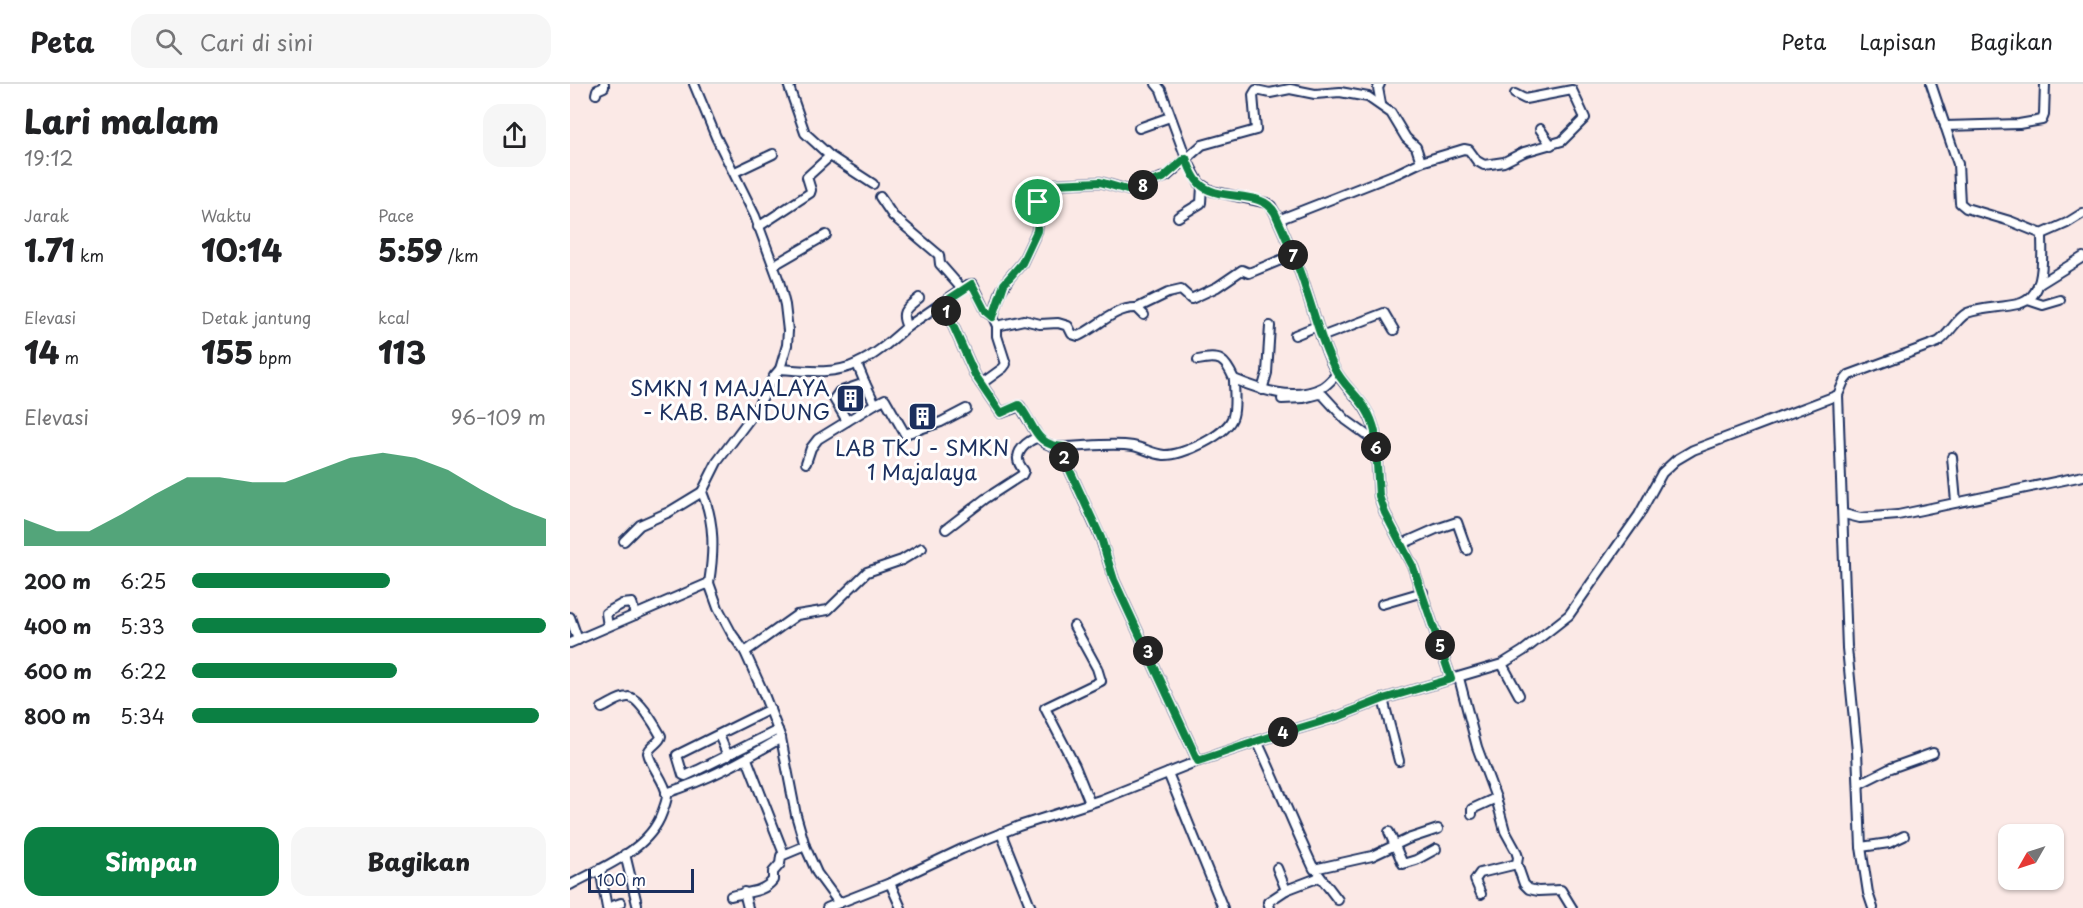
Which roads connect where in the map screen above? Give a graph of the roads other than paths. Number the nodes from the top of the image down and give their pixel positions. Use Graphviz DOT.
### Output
graph roads {
  1 [pos="604,84"];
  2 [pos="694,84"];
  3 [pos="791,84"];
  4 [pos="1380,84"];
  5 [pos="1931,84"];
  6 [pos="2045,84"];
  7 [pos="1158,86"];
  8 [pos="1278,88"];
  9 [pos="596,94"];
  10 [pos="1515,94"];
  11 [pos="1381,104"];
  12 [pos="1170,117"];
  13 [pos="1945,126"];
  14 [pos="1139,128"];
  15 [pos="1540,129"];
  16 [pos="1551,145"];
  17 [pos="773,154"];
  18 [pos="830,156"];
  19 [pos="1186,158"];
  20 [pos="1420,162"];
  21 [pos="735,172"];
  22 [pos="873,184"];
  23 [pos="1202,186"];
  24 [pos="880,197"];
  25 [pos="2083,213"];
  26 [pos="1178,217"];
  27 [pos="1278,220"];
  28 [pos="759,227"];
  29 [pos="2042,234"];
  30 [pos="826,235"];
  31 [pos="1293,255"];
  32 [pos="2083,257"];
  33 [pos="774,265"];
  34 [pos="2038,285"];
  35 [pos="962,290"];
  36 [pos="919,298"];
  37 [pos="2028,300"];
  38 [pos="2060,300"];
  39 [pos="943,303"];
  40 [pos="1137,308"];
  41 [pos="1144,315"];
  42 [pos="993,317"];
  43 [pos="998,326"];
  44 [pos="1270,326"];
  45 [pos="1317,326"];
  46 [pos="907,327"];
  47 [pos="1394,330"];
  48 [pos="1295,335"];
  49 [pos="1320,337"];
  50 [pos="1198,360"];
  51 [pos="857,364"];
  52 [pos="780,369"];
  53 [pos="1337,374"];
  54 [pos="1234,379"];
  55 [pos="865,383"];
  56 [pos="981,384"];
  57 [pos="1262,390"];
  58 [pos="1838,394"];
  59 [pos="1282,399"];
  60 [pos="875,404"];
  61 [pos="966,409"];
  62 [pos="847,422"];
  63 [pos="1039,438"];
  64 [pos="1375,441"];
  65 [pos="1064,447"];
  66 [pos="1952,457"];
  67 [pos="806,463"];
  68 [pos="2083,476"];
  69 [pos="702,492"];
  70 [pos="1956,502"];
  71 [pos="1844,514"];
  72 [pos="946,529"];
  73 [pos="624,541"];
  74 [pos="1402,544"];
  75 [pos="922,548"];
  76 [pos="1467,550"];
  77 [pos="709,583"];
  78 [pos="1423,592"];
  79 [pos="1382,604"];
  80 [pos="635,615"];
  81 [pos="570,618"];
  82 [pos="608,626"];
  83 [pos="1074,626"];
  84 [pos="574,641"];
  85 [pos="745,652"];
  86 [pos="1502,663"];
  87 [pos="1455,679"];
  88 [pos="1519,695"];
  89 [pos="1383,699"];
  90 [pos="602,708"];
  91 [pos="770,710"];
  92 [pos="779,734"];
  93 [pos="719,735"];
  94 [pos="1257,741"];
  95 [pos="1933,753"];
  96 [pos="728,756"];
  97 [pos="747,759"];
  98 [pos="1198,761"];
  99 [pos="1399,761"];
  100 [pos="1168,773"];
  101 [pos="1859,784"];
  102 [pos="666,793"];
  103 [pos="1496,798"];
  104 [pos="1090,803"];
  105 [pos="1472,814"];
  106 [pos="1438,829"];
  107 [pos="1389,831"];
  108 [pos="1001,833"];
  109 [pos="1904,836"];
  110 [pos="1394,845"];
  111 [pos="805,846"];
  112 [pos="1861,847"];
  113 [pos="1436,849"];
  114 [pos="625,854"];
  115 [pos="784,855"];
  116 [pos="1517,864"];
  117 [pos="600,868"];
  118 [pos="1277,868"];
  119 [pos="1314,869"];
  120 [pos="1320,877"];
  121 [pos="890,883"];
  122 [pos="570,885"];
  123 [pos="1286,890"];
  124 [pos="744,892"];
  125 [pos="1481,894"];
  126 [pos="732,896"];
  127 [pos="1338,900"];
  128 [pos="621,903"];
  129 [pos="839,903"];
  130 [pos="637,904"];
  131 [pos="1871,907"];
  132 [pos="748,908"];
  133 [pos="827,908"];
  134 [pos="901,908"];
  135 [pos="1031,908"];
  136 [pos="1223,908"];
  137 [pos="1270,908"];
  138 [pos="1572,908"];
  1 -- 9 [label="street"];
  2 -- 21 [label="street"];
  3 -- 18 [label="street"];
  4 -- 11 [label="street"];
  5 -- 13 [label="street"];
  6 -- 13 [label="street"];
  7 -- 12 [label="street"];
  8 -- 11 [label="street"];
  8 -- 19 [label="street"];
  10 -- 16 [label="street"];
  11 -- 20 [label="street"];
  12 -- 14 [label="street"];
  12 -- 19 [label="street"];
  13 -- 29 [label="street"];
  15 -- 16 [label="street"];
  16 -- 20 [label="street"];
  17 -- 21 [label="street"];
  18 -- 22 [label="street"];
  18 -- 28 [label="street"];
  19 -- 23 [label="street"];
  19 -- 42 [label="street"];
  20 -- 27 [label="street"];
  21 -- 28 [label="street"];
  23 -- 26 [label="street"];
  23 -- 27 [label="street"];
  24 -- 35 [label="street"];
  25 -- 29 [label="street"];
  27 -- 31 [label="street"];
  28 -- 33 [label="street"];
  29 -- 34 [label="street"];
  30 -- 33 [label="street"];
  31 -- 40 [label="street"];
  31 -- 45 [label="street"];
  32 -- 34 [label="street"];
  33 -- 52 [label="street"];
  34 -- 37 [label="street"];
  35 -- 39 [label="street"];
  35 -- 42 [label="street"];
  36 -- 46 [label="street"];
  37 -- 38 [label="street"];
  37 -- 58 [label="street"];
  39 -- 46 [label="street"];
  39 -- 56 [label="street"];
  40 -- 41 [label="street"];
  40 -- 43 [label="street"];
  42 -- 43 [label="street"];
  43 -- 56 [label="street"];
  44 -- 57 [label="street"];
  45 -- 48 [label="street"];
  45 -- 49 [label="street"];
  46 -- 51 [label="street"];
  47 -- 49 [label="street"];
  49 -- 53 [label="street"];
  50 -- 54 [label="street"];
  51 -- 52 [label="street"];
  51 -- 55 [label="street"];
  52 -- 69 [label="street"];
  53 -- 57 [label="street"];
  53 -- 64 [label="street"];
  54 -- 57 [label="street"];
  54 -- 65 [label="street"];
  55 -- 60 [label="street"];
  55 -- 62 [label="street"];
  56 -- 63 [label="street"];
  58 -- 71 [label="street"];
  58 -- 86 [label="street"];
  59 -- 64 [label="street"];
  60 -- 61 [label="street"];
  60 -- 62 [label="street"];
  62 -- 67 [label="street"];
  63 -- 65 [label="street"];
  63 -- 72 [label="street"];
  64 -- 74 [label="street"];
  65 -- 98 [label="street"];
  66 -- 70 [label="street"];
  68 -- 70 [label="street"];
  69 -- 73 [label="street"];
  69 -- 77 [label="street"];
  70 -- 71 [label="street"];
  71 -- 101 [label="street"];
  74 -- 76 [label="street"];
  74 -- 78 [label="street"];
  75 -- 85 [label="street"];
  77 -- 80 [label="street"];
  77 -- 85 [label="street"];
  78 -- 79 [label="street"];
  78 -- 87 [label="street"];
  80 -- 82 [label="street"];
  80 -- 82 [label="street"];
  81 -- 84 [label="street"];
  82 -- 84 [label="street"];
  83 -- 104 [label="street"];
  85 -- 91 [label="street"];
  86 -- 87 [label="street"];
  86 -- 88 [label="street"];
  87 -- 89 [label="street"];
  87 -- 103 [label="street"];
  89 -- 94 [label="street"];
  89 -- 99 [label="street"];
  90 -- 102 [label="street"];
  91 -- 92 [label="street"];
  91 -- 93 [label="street"];
  92 -- 96 [label="street"];
  92 -- 97 [label="street"];
  92 -- 111 [label="street"];
  93 -- 96 [label="street"];
  93 -- 96 [label="street"];
  94 -- 98 [label="street"];
  94 -- 119 [label="street"];
  95 -- 101 [label="street"];
  97 -- 102 [label="street"];
  97 -- 115 [label="street"];
  98 -- 100 [label="street"];
  100 -- 104 [label="street"];
  100 -- 136 [label="street"];
  101 -- 112 [label="street"];
  102 -- 114 [label="street"];
  103 -- 105 [label="street"];
  103 -- 116 [label="street"];
  104 -- 108 [label="street"];
  106 -- 110 [label="street"];
  107 -- 110 [label="street"];
  108 -- 121 [label="street"];
  108 -- 135 [label="street"];
  109 -- 112 [label="street"];
  110 -- 113 [label="street"];
  110 -- 119 [label="street"];
  111 -- 115 [label="street"];
  111 -- 129 [label="street"];
  112 -- 131 [label="street"];
  114 -- 117 [label="street"];
  114 -- 130 [label="street"];
  115 -- 124 [label="street"];
  116 -- 125 [label="street"];
  116 -- 138 [label="street"];
  117 -- 122 [label="street"];
  117 -- 128 [label="street"];
  118 -- 123 [label="street"];
  119 -- 120 [label="street"];
  120 -- 123 [label="street"];
  120 -- 127 [label="street"];
  121 -- 129 [label="street"];
  121 -- 134 [label="street"];
  123 -- 137 [label="street"];
  124 -- 126 [label="street"];
  124 -- 132 [label="street"];
  129 -- 133 [label="street"];
}
